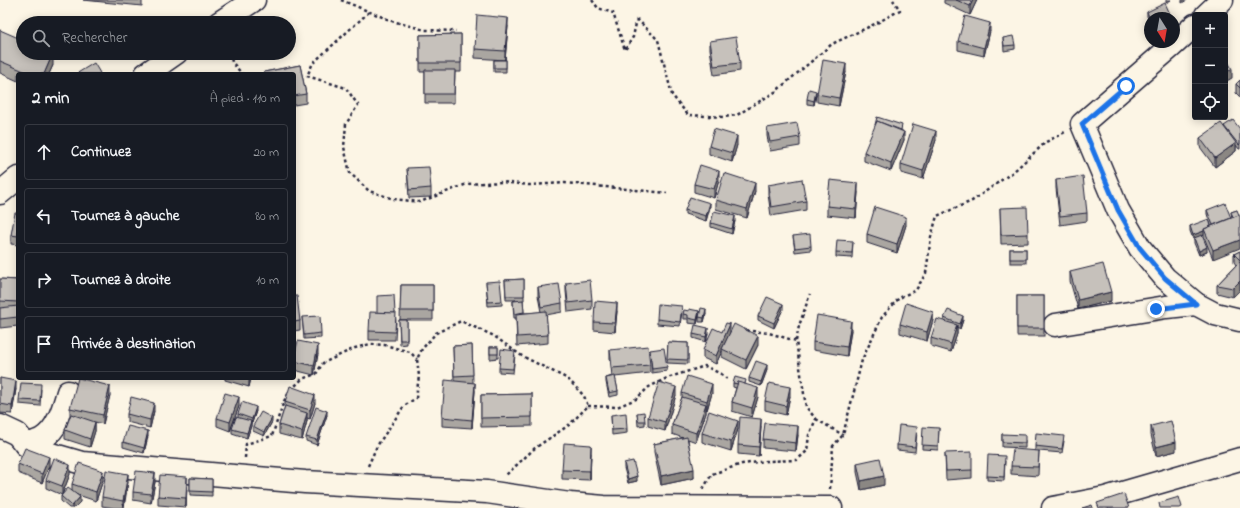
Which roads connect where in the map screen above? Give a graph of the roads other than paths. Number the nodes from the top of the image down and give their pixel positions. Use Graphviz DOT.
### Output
graph roads {
  1 [pos="254,0"];
  2 [pos="1222,0"];
  3 [pos="1209,12"];
  4 [pos="230,16"];
  5 [pos="1192,28"];
  6 [pos="166,60"];
  7 [pos="149,72"];
  8 [pos="16,180"];
  9 [pos="0,193"];
  10 [pos="1196,304"];
  11 [pos="1240,320"];
  12 [pos="1055,325"];
  13 [pos="68,392"];
  14 [pos="0,426"];
  15 [pos="26,445"];
  16 [pos="1240,459"];
  17 [pos="695,508"];
  18 [pos="829,508"];
  19 [pos="1052,508"];
  1 -- 4 [label="street"];
  2 -- 3 [label="street"];
  5 -- 10 [label="street"];
  6 -- 7 [label="street"];
  8 -- 9 [label="street"];
  10 -- 11 [label="street"];
  10 -- 12 [label="street"];
  13 -- 15 [label="street"];
  14 -- 15 [label="street"];
  15 -- 17 [label="street"];
  16 -- 19 [label="street"];
  17 -- 18 [label="street"];
}
